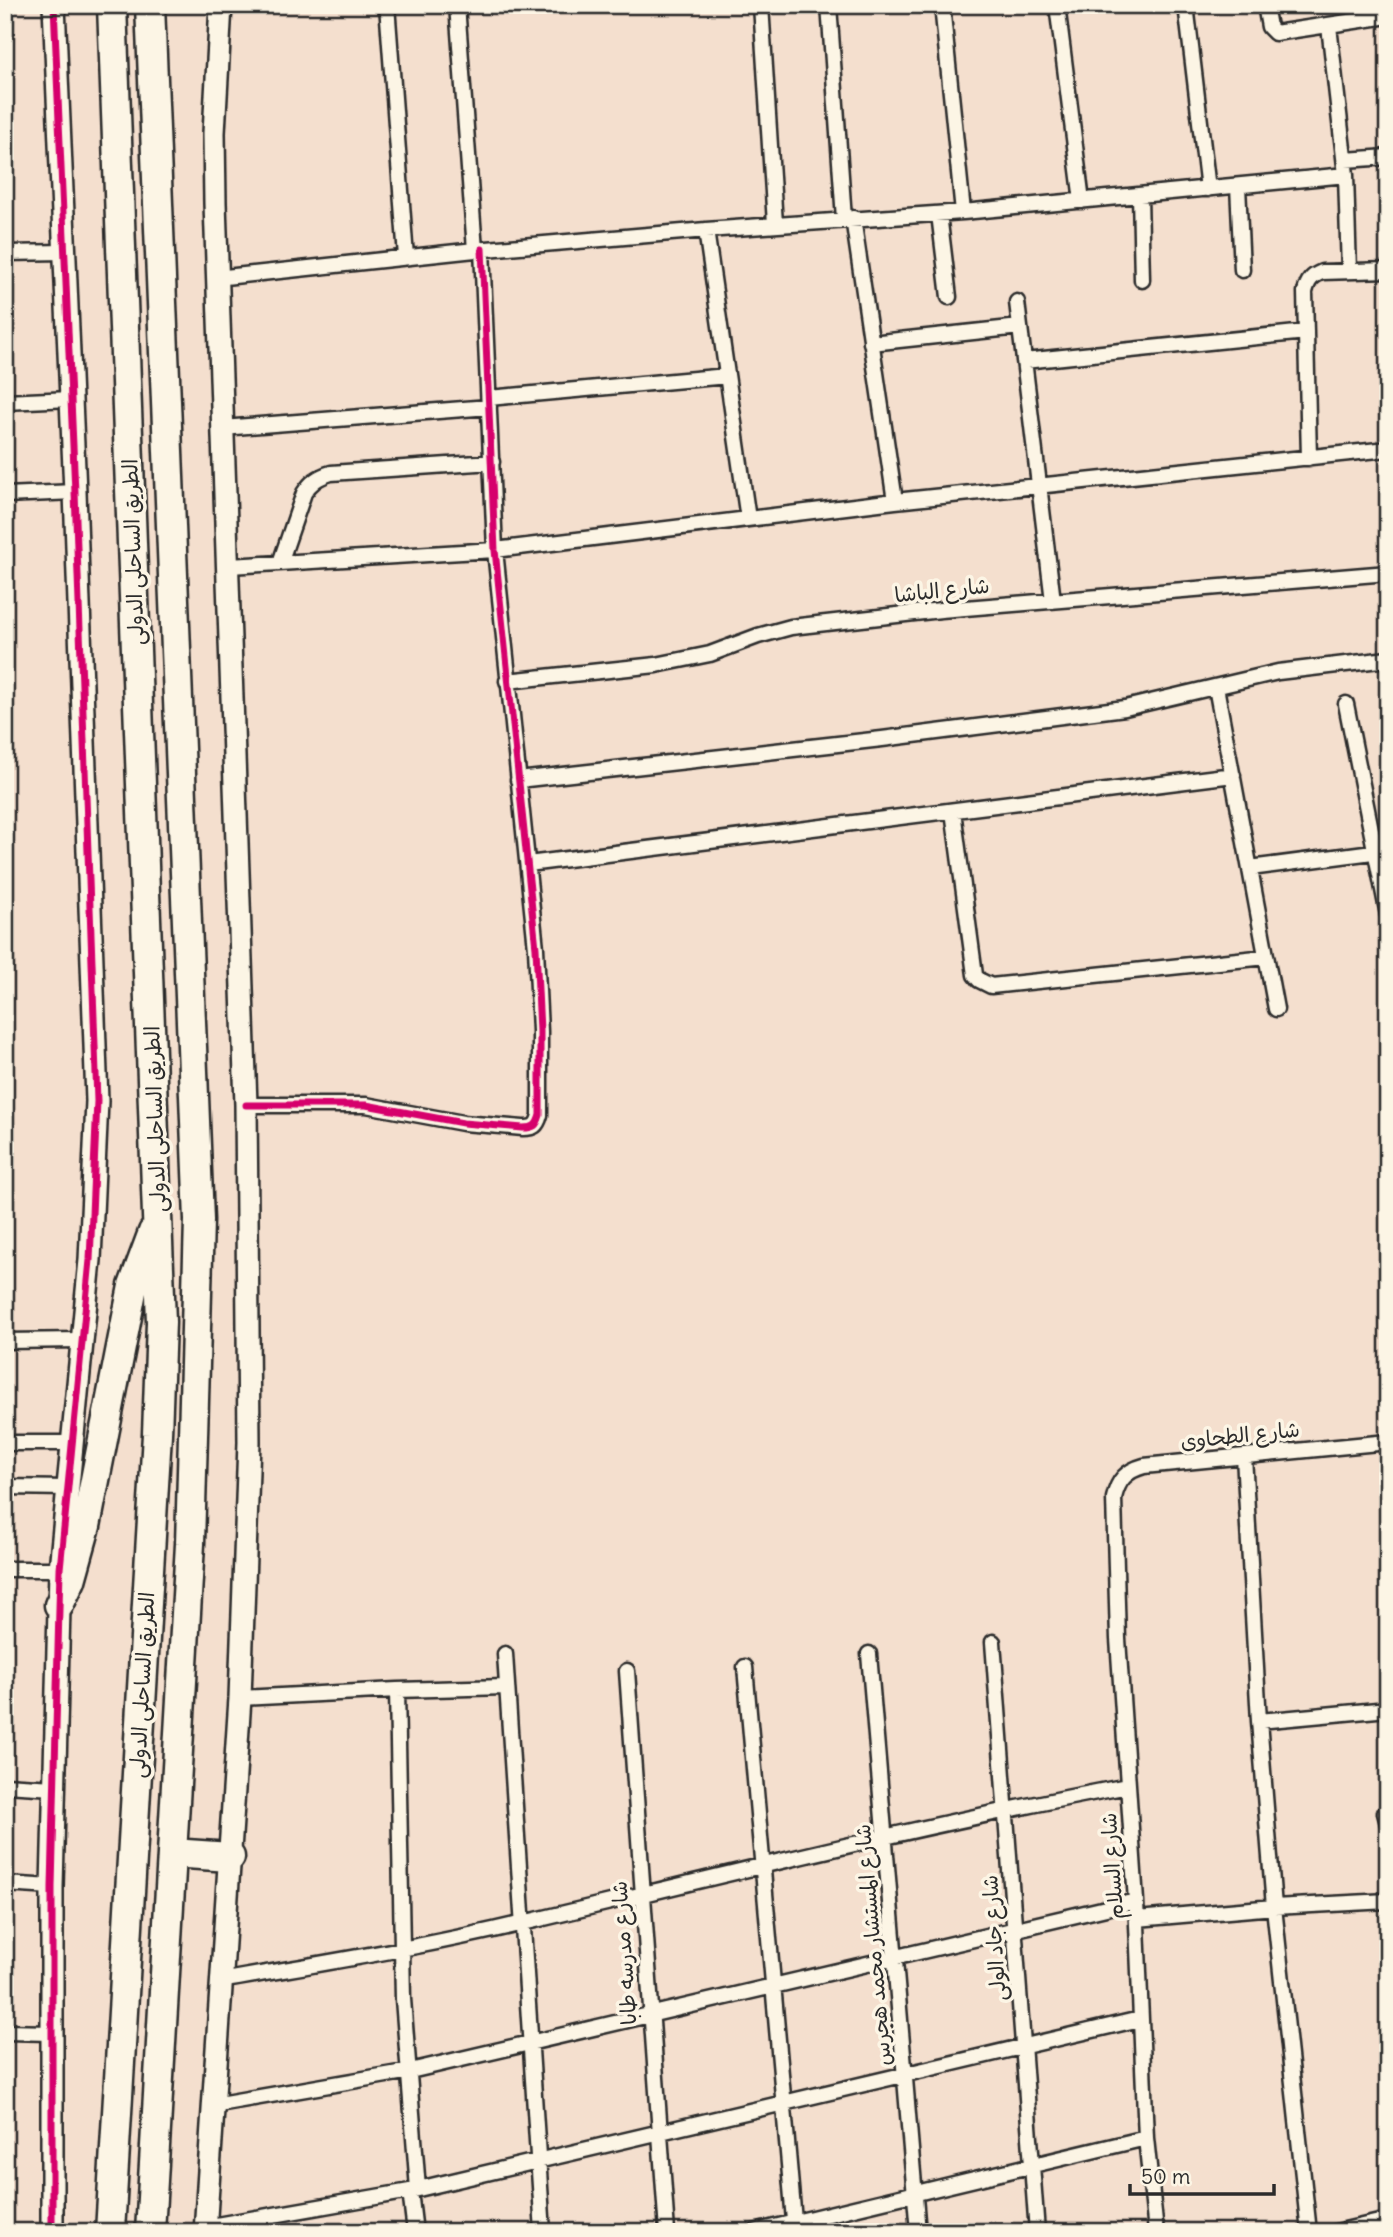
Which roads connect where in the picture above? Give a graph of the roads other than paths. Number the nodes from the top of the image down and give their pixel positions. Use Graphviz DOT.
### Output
graph roads {
  1 [pos="54,5"];
  2 [pos="112,5"];
  3 [pos="150,5"];
  4 [pos="221,5"];
  5 [pos="387,5"];
  6 [pos="457,5"];
  7 [pos="761,5"];
  8 [pos="829,5"];
  9 [pos="942,5"];
  10 [pos="1057,5"];
  11 [pos="1186,5"];
  12 [pos="1265,5"];
  13 [pos="1388,16"];
  14 [pos="1329,26"];
  15 [pos="1388,157"];
  16 [pos="1345,167"];
  17 [pos="1238,186"];
  18 [pos="1208,189"];
  19 [pos="1140,195"];
  20 [pos="1082,201"];
  21 [pos="962,212"];
  22 [pos="939,214"];
  23 [pos="849,219"];
  24 [pos="775,224"];
  25 [pos="706,229"];
  26 [pos="479,249"];
  27 [pos="5,253"];
  28 [pos="65,253"];
  29 [pos="406,257"];
  30 [pos="1242,270"];
  31 [pos="1388,270"];
  32 [pos="1349,271"];
  33 [pos="216,278"];
  34 [pos="1142,281"];
  35 [pos="949,297"];
  36 [pos="1017,302"];
  37 [pos="1020,327"];
  38 [pos="1306,332"];
  39 [pos="872,342"];
  40 [pos="1024,361"];
  41 [pos="727,376"];
  42 [pos="71,400"];
  43 [pos="5,402"];
  44 [pos="489,403"];
  45 [pos="222,428"];
  46 [pos="1388,449"];
  47 [pos="1309,458"];
  48 [pos="492,462"];
  49 [pos="1039,485"];
  50 [pos="75,492"];
  51 [pos="5,495"];
  52 [pos="895,501"];
  53 [pos="748,519"];
  54 [pos="495,550"];
  55 [pos="280,563"];
  56 [pos="229,566"];
  57 [pos="1388,573"];
  58 [pos="1053,601"];
  59 [pos="1388,659"];
  60 [pos="507,681"];
  61 [pos="1216,687"];
  62 [pos="1346,704"];
  63 [pos="1233,775"];
  64 [pos="518,780"];
  65 [pos="953,811"];
  66 [pos="1381,850"];
  67 [pos="528,864"];
  68 [pos="1250,868"];
  69 [pos="1388,915"];
  70 [pos="1266,957"];
  71 [pos="1276,1009"];
  72 [pos="246,1105"];
  73 [pos="159,1220"];
  74 [pos="81,1340"];
  75 [pos="5,1341"];
  76 [pos="1388,1442"];
  77 [pos="5,1443"];
  78 [pos="71,1443"];
  79 [pos="1244,1456"];
  80 [pos="5,1487"];
  81 [pos="67,1488"];
  82 [pos="1114,1498"];
  83 [pos="5,1569"];
  84 [pos="60,1569"];
  85 [pos="59,1605"];
  86 [pos="993,1642"];
  87 [pos="505,1654"];
  88 [pos="869,1654"];
  89 [pos="745,1667"];
  90 [pos="627,1671"];
  91 [pos="506,1687"];
  92 [pos="397,1690"];
  93 [pos="240,1698"];
  94 [pos="1388,1709"];
  95 [pos="1259,1721"];
  96 [pos="5,1785"];
  97 [pos="1128,1786"];
  98 [pos="54,1788"];
  99 [pos="1005,1809"];
  100 [pos="885,1837"];
  101 [pos="173,1853"];
  102 [pos="230,1857"];
  103 [pos="762,1866"];
  104 [pos="5,1884"];
  105 [pos="52,1888"];
  106 [pos="641,1893"];
  107 [pos="1388,1901"];
  108 [pos="1136,1902"];
  109 [pos="1274,1907"];
  110 [pos="1137,1919"];
  111 [pos="522,1923"];
  112 [pos="1014,1929"];
  113 [pos="401,1949"];
  114 [pos="895,1957"];
  115 [pos="221,1981"];
  116 [pos="773,1985"];
  117 [pos="650,2015"];
  118 [pos="1140,2018"];
  119 [pos="5,2032"];
  120 [pos="51,2033"];
  121 [pos="530,2044"];
  122 [pos="1023,2046"];
  123 [pos="410,2071"];
  124 [pos="905,2074"];
  125 [pos="783,2102"];
  126 [pos="213,2105"];
  127 [pos="658,2130"];
  128 [pos="1146,2138"];
  129 [pos="537,2162"];
  130 [pos="1032,2165"];
  131 [pos="414,2190"];
  132 [pos="915,2193"];
  133 [pos="1388,2220"];
  134 [pos="794,2227"];
  135 [pos="205,2229"];
  136 [pos="52,2232"];
  137 [pos="110,2232"];
  138 [pos="150,2232"];
  139 [pos="415,2232"];
  140 [pos="543,2232"];
  141 [pos="667,2232"];
  142 [pos="754,2232"];
  143 [pos="918,2232"];
  144 [pos="1037,2232"];
  145 [pos="1156,2232"];
  146 [pos="1308,2232"];
  147 [pos="1336,2232"];
  1 -- 28 [label="street"];
  2 -- 73 [label="highway, الطريق الساحلى الدولى"];
  3 -- 101 [label="highway, الطريق الساحلى الدولى"];
  4 -- 33 [label="street"];
  5 -- 29 [label="street"];
  6 -- 26 [label="street"];
  7 -- 24 [label="street"];
  8 -- 23 [label="street"];
  9 -- 21 [label="street"];
  10 -- 20 [label="street"];
  11 -- 18 [label="street"];
  12 -- 14 [label="street"];
  13 -- 14 [label="street"];
  14 -- 16 [label="street"];
  15 -- 16 [label="street"];
  16 -- 17 [label="street"];
  16 -- 32 [label="street"];
  17 -- 18 [label="street"];
  17 -- 30 [label="street"];
  18 -- 19 [label="street"];
  19 -- 20 [label="street"];
  19 -- 34 [label="street"];
  20 -- 21 [label="street"];
  21 -- 22 [label="street"];
  22 -- 23 [label="street"];
  22 -- 35 [label="street"];
  23 -- 24 [label="street"];
  23 -- 39 [label="street"];
  24 -- 25 [label="street"];
  25 -- 26 [label="street"];
  25 -- 41 [label="street"];
  26 -- 29 [label="street"];
  26 -- 44 [label="street"];
  27 -- 28 [label="street"];
  28 -- 42 [label="street"];
  29 -- 33 [label="street"];
  31 -- 32 [label="street"];
  32 -- 38 [label="street"];
  33 -- 45 [label="street"];
  36 -- 37 [label="street"];
  37 -- 39 [label="street"];
  37 -- 40 [label="street"];
  38 -- 40 [label="street"];
  38 -- 47 [label="street"];
  39 -- 52 [label="street"];
  40 -- 49 [label="street"];
  41 -- 44 [label="street"];
  41 -- 53 [label="street"];
  42 -- 43 [label="street"];
  42 -- 50 [label="street"];
  44 -- 45 [label="street"];
  44 -- 48 [label="street"];
  45 -- 56 [label="street"];
  46 -- 47 [label="street"];
  47 -- 49 [label="street"];
  48 -- 54 [label="street"];
  48 -- 55 [label="street"];
  49 -- 52 [label="street"];
  49 -- 58 [label="street"];
  50 -- 51 [label="street"];
  50 -- 74 [label="street"];
  52 -- 53 [label="street"];
  53 -- 54 [label="street"];
  54 -- 55 [label="street"];
  54 -- 60 [label="street"];
  55 -- 56 [label="street"];
  56 -- 72 [label="street"];
  57 -- 58 [label="street, شارع الباشا"];
  58 -- 60 [label="street, شارع الباشا"];
  59 -- 61 [label="street"];
  60 -- 64 [label="street"];
  61 -- 63 [label="street"];
  61 -- 64 [label="street"];
  62 -- 66 [label="street"];
  63 -- 65 [label="street"];
  63 -- 68 [label="street"];
  64 -- 67 [label="street"];
  65 -- 67 [label="street"];
  65 -- 70 [label="street"];
  66 -- 68 [label="street"];
  66 -- 69 [label="street"];
  67 -- 72 [label="street"];
  68 -- 70 [label="street"];
  70 -- 71 [label="street"];
  72 -- 93 [label="street"];
  73 -- 85 [label="highway"];
  73 -- 137 [label="highway, الطريق الساحلى الدولى"];
  74 -- 75 [label="street"];
  74 -- 78 [label="street"];
  76 -- 79 [label="street, شارع الطحاوى"];
  77 -- 78 [label="street"];
  78 -- 81 [label="street"];
  79 -- 82 [label="street, شارع الطحاوى"];
  79 -- 95 [label="street"];
  80 -- 81 [label="street"];
  81 -- 84 [label="street"];
  82 -- 97 [label="street, شارع السلام"];
  83 -- 84 [label="street"];
  84 -- 85 [label="street"];
  85 -- 98 [label="street"];
  86 -- 99 [label="street, شارع جاد الولى"];
  87 -- 91 [label="street"];
  88 -- 100 [label="street, شارع المستشار محمد هجرس"];
  89 -- 103 [label="street"];
  90 -- 106 [label="street, شارع مدرسه طابا"];
  91 -- 92 [label="street"];
  91 -- 111 [label="street"];
  92 -- 93 [label="street"];
  92 -- 113 [label="street"];
  93 -- 102 [label="street"];
  94 -- 95 [label="street"];
  95 -- 109 [label="street"];
  96 -- 98 [label="street"];
  97 -- 99 [label="street"];
  97 -- 108 [label="street, شارع السلام"];
  98 -- 105 [label="street"];
  99 -- 100 [label="street"];
  99 -- 112 [label="street, شارع جاد الولى"];
  100 -- 103 [label="street"];
  100 -- 114 [label="street, شارع المستشار محمد هجرس"];
  101 -- 102 [label="highway"];
  101 -- 138 [label="highway, الطريق الساحلى الدولى"];
  102 -- 115 [label="street"];
  103 -- 106 [label="street"];
  103 -- 116 [label="street"];
  104 -- 105 [label="street"];
  105 -- 120 [label="street"];
  106 -- 111 [label="street"];
  106 -- 117 [label="street, شارع مدرسه طابا"];
  107 -- 109 [label="street"];
  108 -- 110 [label="street, شارع السلام"];
  108 -- 112 [label="street"];
  109 -- 110 [label="street"];
  109 -- 146 [label="street"];
  110 -- 118 [label="street, شارع السلام"];
  111 -- 113 [label="street"];
  111 -- 121 [label="street"];
  112 -- 114 [label="street"];
  112 -- 122 [label="street, شارع جاد الولى"];
  113 -- 115 [label="street"];
  113 -- 123 [label="street"];
  114 -- 116 [label="street"];
  114 -- 124 [label="street, شارع المستشار محمد هجرس"];
  115 -- 126 [label="street"];
  116 -- 117 [label="street"];
  116 -- 125 [label="street"];
  117 -- 121 [label="street"];
  117 -- 127 [label="street, شارع مدرسه طابا"];
  118 -- 122 [label="street"];
  118 -- 128 [label="street, شارع السلام"];
  119 -- 120 [label="street"];
  120 -- 136 [label="street"];
  121 -- 123 [label="street"];
  121 -- 129 [label="street"];
  122 -- 124 [label="street"];
  122 -- 130 [label="street, شارع جاد الولى"];
  123 -- 126 [label="street"];
  123 -- 131 [label="street"];
  124 -- 125 [label="street"];
  124 -- 132 [label="street, شارع المستشار محمد هجرس"];
  125 -- 127 [label="street"];
  125 -- 134 [label="street"];
  126 -- 135 [label="street"];
  127 -- 129 [label="street"];
  127 -- 141 [label="street, شارع مدرسه طابا"];
  128 -- 130 [label="street"];
  128 -- 145 [label="street, شارع السلام"];
  129 -- 131 [label="street"];
  129 -- 140 [label="street"];
  130 -- 132 [label="street"];
  130 -- 144 [label="street, شارع جاد الولى"];
  131 -- 135 [label="street"];
  131 -- 139 [label="street"];
  132 -- 134 [label="street"];
  132 -- 143 [label="street, شارع المستشار محمد هجرس"];
  133 -- 147 [label="street"];
  134 -- 142 [label="street"];
}
